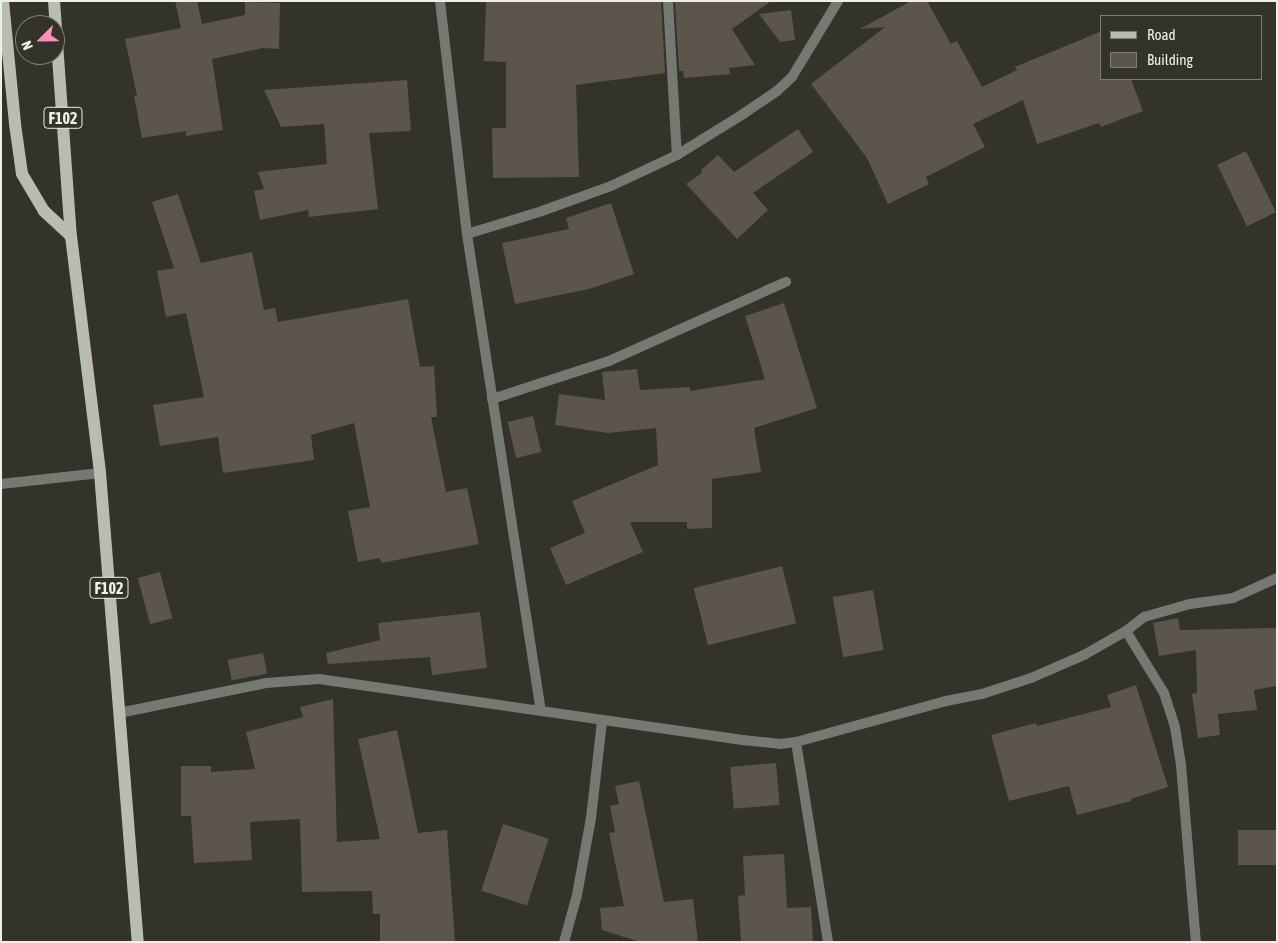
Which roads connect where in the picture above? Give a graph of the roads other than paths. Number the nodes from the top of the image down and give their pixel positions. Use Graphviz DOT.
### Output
graph roads {
  1 [pos="4,1"];
  2 [pos="54,1"];
  3 [pos="440,1"];
  4 [pos="668,1"];
  5 [pos="838,1"];
  6 [pos="6,64"];
  7 [pos="677,154"];
  8 [pos="467,234"];
  9 [pos="71,236"];
  10 [pos="786,282"];
  11 [pos="492,399"];
  12 [pos="100,473"];
  13 [pos="1,484"];
  14 [pos="1277,578"];
  15 [pos="1126,631"];
  16 [pos="542,710"];
  17 [pos="119,713"];
  18 [pos="602,721"];
  19 [pos="796,742"];
  20 [pos="138,942"];
  21 [pos="564,942"];
  22 [pos="828,942"];
  23 [pos="1196,942"];
  1 -- 6 [label="main road"];
  2 -- 9 [label="main road, F102"];
  3 -- 8 [label="street"];
  4 -- 7 [label="street"];
  5 -- 7 [label="street"];
  6 -- 9 [label="main road"];
  7 -- 8 [label="street"];
  8 -- 11 [label="street"];
  9 -- 12 [label="main road, F102"];
  10 -- 11 [label="street"];
  11 -- 16 [label="street"];
  12 -- 13 [label="street"];
  12 -- 17 [label="main road, F102"];
  14 -- 15 [label="street"];
  15 -- 19 [label="street"];
  15 -- 23 [label="street"];
  16 -- 17 [label="street"];
  16 -- 18 [label="street"];
  17 -- 20 [label="main road, F102"];
  18 -- 19 [label="street"];
  18 -- 21 [label="street"];
  19 -- 22 [label="street"];
}
